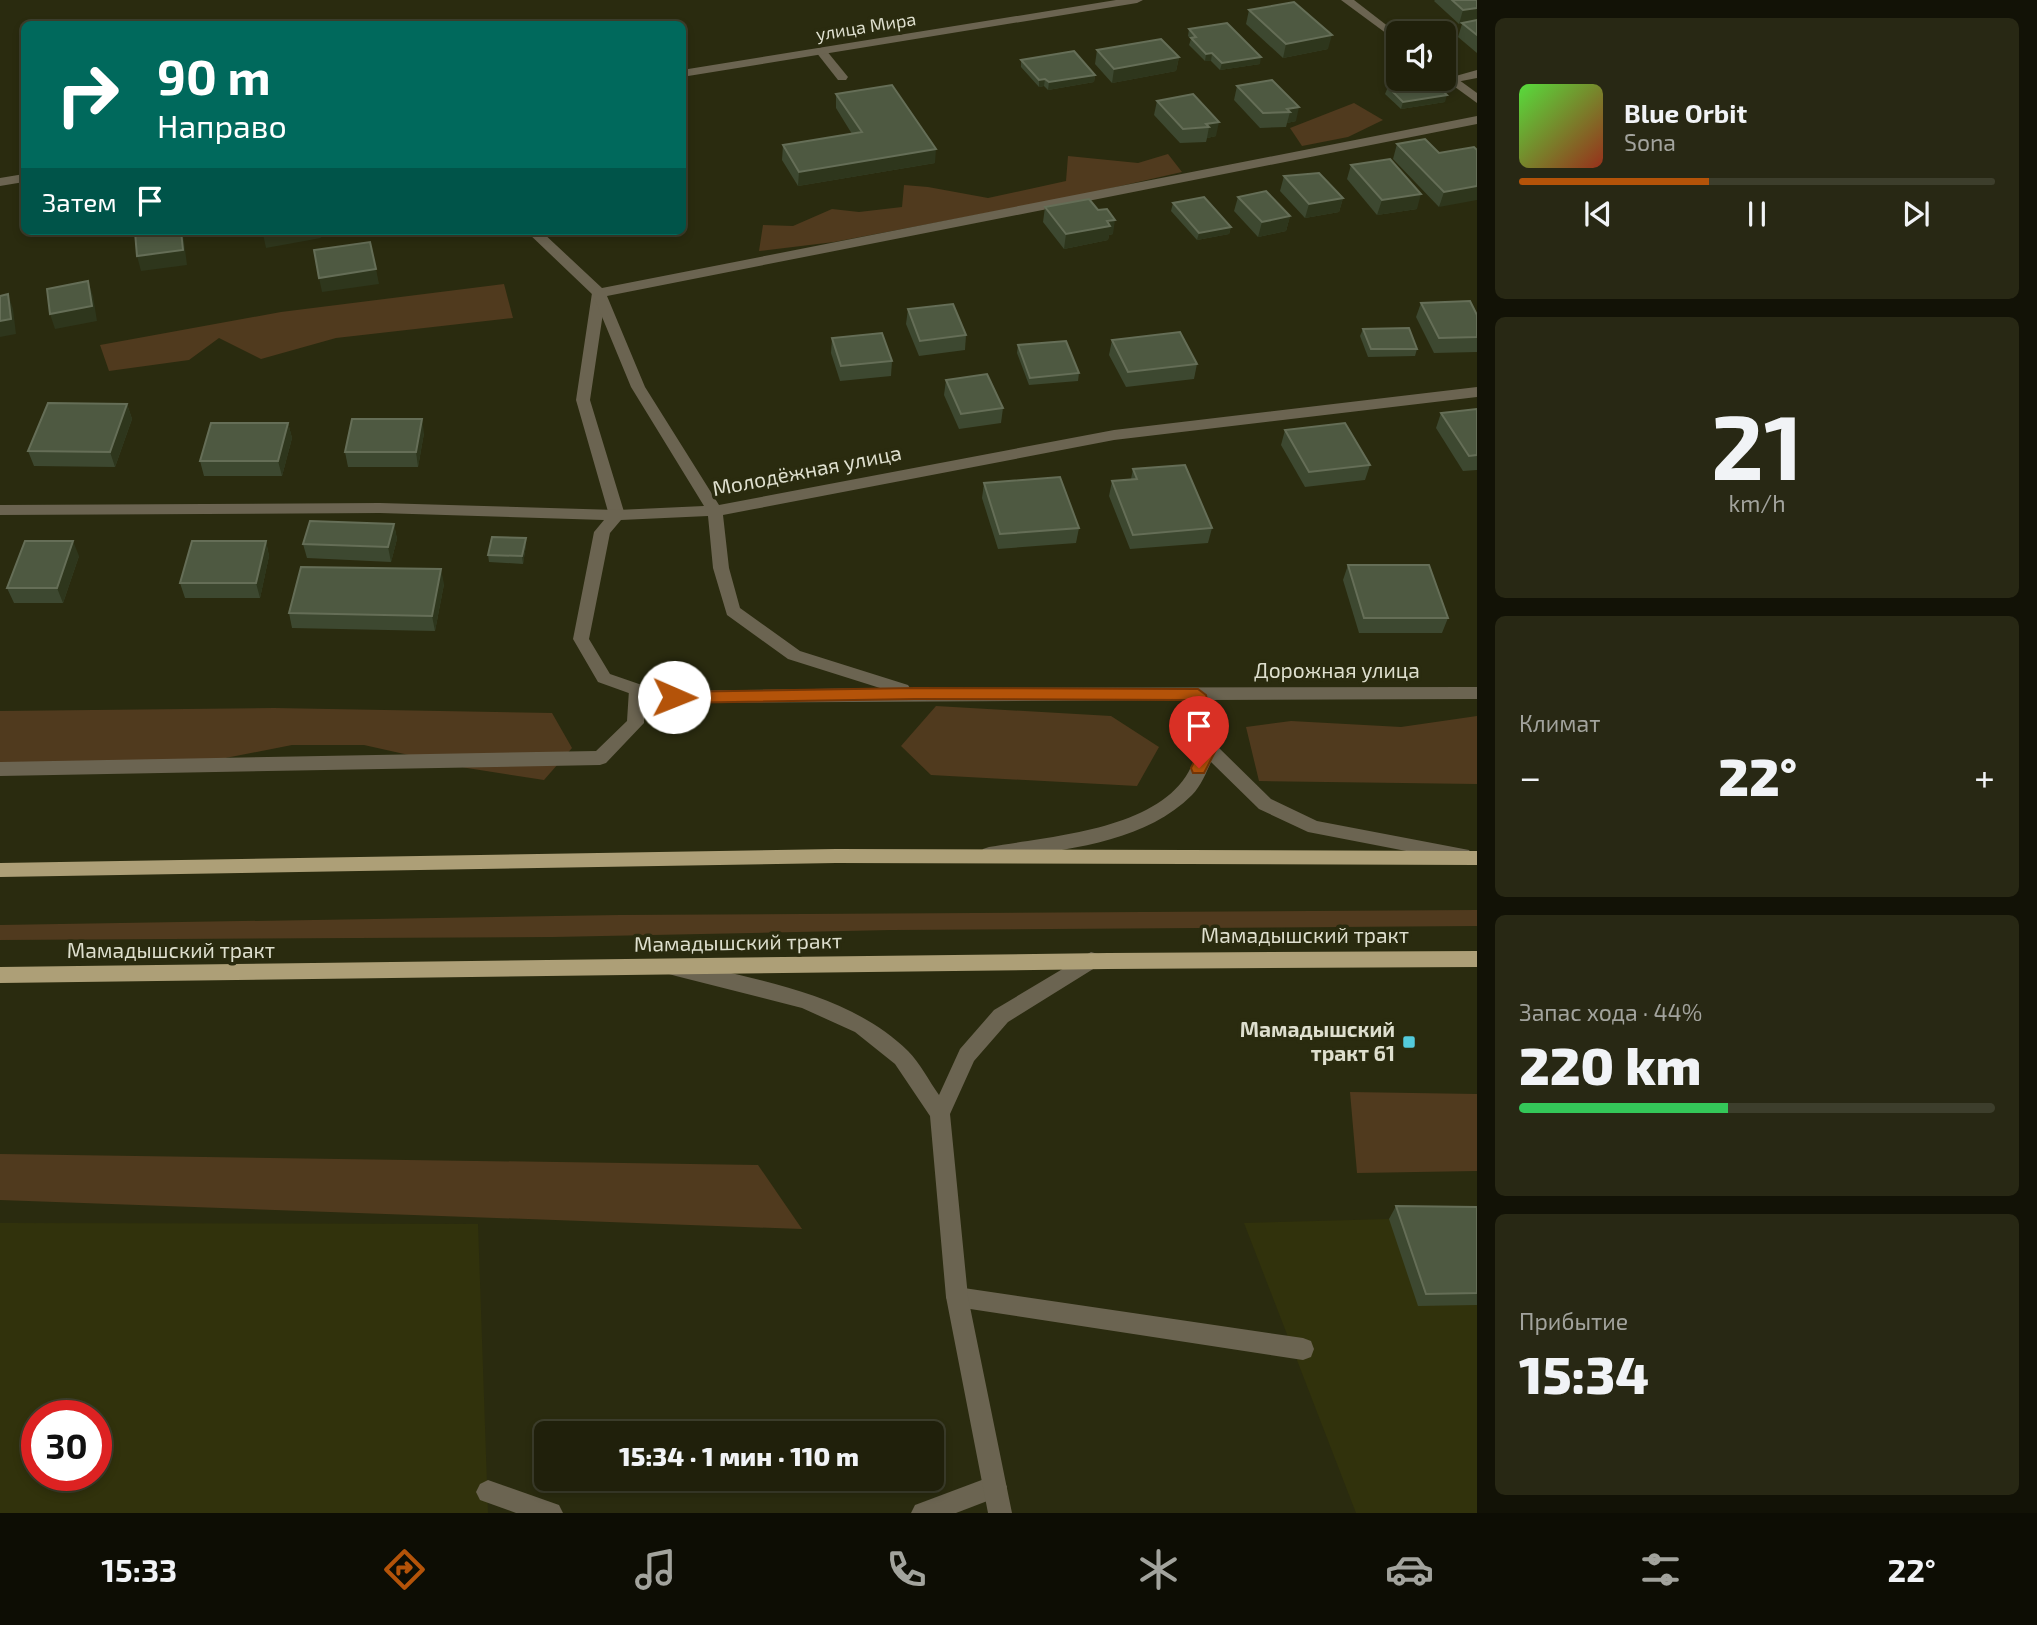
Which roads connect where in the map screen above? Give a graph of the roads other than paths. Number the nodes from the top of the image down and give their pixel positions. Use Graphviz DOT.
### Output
graph roads {
  1 [pos="1137,0"];
  2 [pos="1347,0"];
  3 [pos="1386,30"];
  4 [pos="822,52"];
  5 [pos="686,73"];
  6 [pos="1477,74"];
  7 [pos="1456,75"];
  8 [pos="842,77"];
  9 [pos="1456,82"];
  10 [pos="1477,99"];
  11 [pos="1477,120"];
  12 [pos="21,178"];
  13 [pos="0,182"];
  14 [pos="537,235"];
  15 [pos="599,293"];
  16 [pos="1477,392"];
  17 [pos="0,510"];
  18 [pos="715,511"];
  19 [pos="617,515"];
  20 [pos="637,690"];
  21 [pos="1477,693"];
  22 [pos="915,694"];
  23 [pos="1198,695"];
  24 [pos="1209,748"];
  25 [pos="0,769"];
  26 [pos="975,857"];
  27 [pos="1476,858"];
  28 [pos="0,870"];
  29 [pos="1477,959"];
  30 [pos="1091,960"];
  31 [pos="669,967"];
  32 [pos="0,975"];
  33 [pos="940,1114"];
  34 [pos="957,1297"];
  35 [pos="1303,1349"];
  36 [pos="995,1487"];
  37 [pos="488,1492"];
  38 [pos="551,1513"];
  39 [pos="923,1513"];
  40 [pos="1000,1513"];
  1 -- 4 [label="street, улица Мира"];
  2 -- 3 [label="street"];
  4 -- 5 [label="street, улица Мира"];
  4 -- 8 [label="street"];
  6 -- 7 [label="street"];
  9 -- 10 [label="street"];
  11 -- 15 [label="street"];
  12 -- 13 [label="street"];
  14 -- 15 [label="street"];
  15 -- 18 [label="street"];
  15 -- 19 [label="street"];
  16 -- 18 [label="street, Молодёжная улица"];
  17 -- 19 [label="street, Молодёжная улица"];
  18 -- 19 [label="street, Молодёжная улица"];
  18 -- 22 [label="street"];
  19 -- 20 [label="street"];
  20 -- 22 [label="street"];
  20 -- 25 [label="street"];
  21 -- 23 [label="street, Дорожная улица"];
  22 -- 23 [label="street"];
  23 -- 24 [label="street"];
  24 -- 26 [label="street"];
  24 -- 27 [label="street"];
  26 -- 27 [label="main road"];
  26 -- 28 [label="main road"];
  29 -- 30 [label="main road, Мамадышский тракт"];
  30 -- 31 [label="main road, Мамадышский тракт"];
  30 -- 33 [label="street"];
  31 -- 32 [label="main road, Мамадышский тракт"];
  31 -- 33 [label="street"];
  33 -- 34 [label="street"];
  34 -- 35 [label="street"];
  34 -- 36 [label="street"];
  36 -- 39 [label="street"];
  36 -- 40 [label="street"];
  37 -- 38 [label="street"];
}
